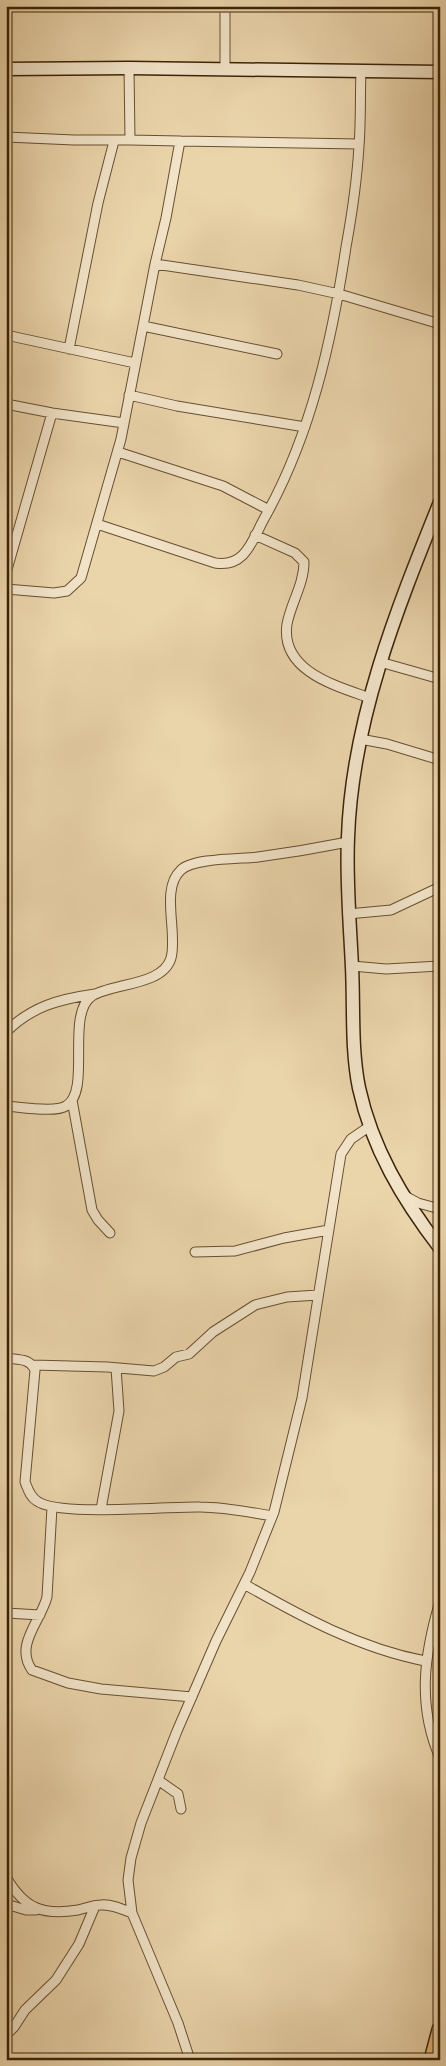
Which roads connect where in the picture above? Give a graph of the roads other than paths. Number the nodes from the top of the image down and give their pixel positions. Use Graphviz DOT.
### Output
graph roads {
  1 [pos="225,6"];
  2 [pos="128,68"];
  3 [pos="6,69"];
  4 [pos="225,70"];
  5 [pos="361,71"];
  6 [pos="440,72"];
  7 [pos="6,137"];
  8 [pos="130,140"];
  9 [pos="114,141"];
  10 [pos="180,141"];
  11 [pos="360,144"];
  12 [pos="155,264"];
  13 [pos="339,294"];
  14 [pos="440,324"];
  15 [pos="143,326"];
  16 [pos="6,334"];
  17 [pos="69,349"];
  18 [pos="277,354"];
  19 [pos="135,363"];
  20 [pos="129,395"];
  21 [pos="6,404"];
  22 [pos="52,413"];
  23 [pos="124,423"];
  24 [pos="305,427"];
  25 [pos="118,452"];
  26 [pos="440,502"];
  27 [pos="269,510"];
  28 [pos="97,524"];
  29 [pos="255,535"];
  30 [pos="6,573"];
  31 [pos="6,589"];
  32 [pos="380,662"];
  33 [pos="440,679"];
  34 [pos="370,698"];
  35 [pos="360,739"];
  36 [pos="440,760"];
  37 [pos="348,842"];
  38 [pos="440,887"];
  39 [pos="348,914"];
  40 [pos="352,966"];
  41 [pos="440,966"];
  42 [pos="97,994"];
  43 [pos="6,1032"];
  44 [pos="72,1100"];
  45 [pos="6,1106"];
  46 [pos="370,1126"];
  47 [pos="402,1194"];
  48 [pos="440,1209"];
  49 [pos="329,1230"];
  50 [pos="110,1233"];
  51 [pos="440,1248"];
  52 [pos="195,1252"];
  53 [pos="318,1295"];
  54 [pos="6,1358"];
  55 [pos="33,1365"];
  56 [pos="116,1368"];
  57 [pos="52,1506"];
  58 [pos="101,1509"];
  59 [pos="272,1516"];
  60 [pos="244,1584"];
  61 [pos="440,1601"];
  62 [pos="6,1613"];
  63 [pos="40,1615"];
  64 [pos="425,1661"];
  65 [pos="192,1697"];
  66 [pos="440,1758"];
  67 [pos="158,1780"];
  68 [pos="181,1809"];
  69 [pos="6,1877"];
  70 [pos="6,1904"];
  71 [pos="95,1906"];
  72 [pos="41,1909"];
  73 [pos="132,1913"];
  74 [pos="440,2030"];
  75 [pos="6,2035"];
  76 [pos="190,2060"];
  77 [pos="432,2060"];
  1 -- 4 [label="street"];
  2 -- 3 [label="main road"];
  2 -- 4 [label="main road"];
  2 -- 8 [label="street"];
  4 -- 5 [label="main road"];
  5 -- 6 [label="main road"];
  5 -- 11 [label="street"];
  7 -- 9 [label="street"];
  8 -- 9 [label="street"];
  8 -- 10 [label="street"];
  9 -- 17 [label="street"];
  10 -- 11 [label="street"];
  10 -- 12 [label="street"];
  11 -- 13 [label="street"];
  12 -- 13 [label="street"];
  12 -- 15 [label="street"];
  13 -- 14 [label="street"];
  13 -- 24 [label="street"];
  15 -- 18 [label="street"];
  15 -- 19 [label="street"];
  16 -- 17 [label="street"];
  17 -- 19 [label="street"];
  19 -- 20 [label="street"];
  20 -- 23 [label="street"];
  20 -- 24 [label="street"];
  21 -- 22 [label="street"];
  22 -- 23 [label="street"];
  22 -- 30 [label="street"];
  23 -- 25 [label="street"];
  24 -- 27 [label="street"];
  25 -- 27 [label="street"];
  25 -- 28 [label="street"];
  26 -- 32 [label="main road"];
  27 -- 29 [label="street"];
  28 -- 29 [label="street"];
  28 -- 31 [label="street"];
  29 -- 34 [label="street"];
  32 -- 33 [label="street"];
  32 -- 34 [label="main road"];
  34 -- 35 [label="main road"];
  35 -- 36 [label="street"];
  35 -- 37 [label="main road"];
  37 -- 39 [label="main road"];
  37 -- 42 [label="street"];
  38 -- 39 [label="street"];
  39 -- 40 [label="main road"];
  40 -- 41 [label="street"];
  40 -- 46 [label="main road"];
  42 -- 43 [label="street"];
  42 -- 44 [label="street"];
  44 -- 45 [label="street"];
  44 -- 50 [label="street"];
  46 -- 47 [label="main road"];
  46 -- 49 [label="street"];
  47 -- 48 [label="street"];
  47 -- 51 [label="main road"];
  49 -- 52 [label="street"];
  49 -- 53 [label="street"];
  53 -- 56 [label="street"];
  53 -- 59 [label="street"];
  54 -- 55 [label="street"];
  55 -- 56 [label="street"];
  55 -- 57 [label="street"];
  56 -- 58 [label="street"];
  57 -- 58 [label="street"];
  57 -- 63 [label="street"];
  58 -- 59 [label="street"];
  59 -- 60 [label="street"];
  60 -- 64 [label="street"];
  60 -- 65 [label="street"];
  61 -- 64 [label="street"];
  62 -- 63 [label="street"];
  63 -- 65 [label="street"];
  64 -- 66 [label="street"];
  65 -- 67 [label="street"];
  67 -- 68 [label="street"];
  67 -- 73 [label="street"];
  69 -- 72 [label="street"];
  70 -- 72 [label="street"];
  71 -- 72 [label="street"];
  71 -- 73 [label="street"];
  71 -- 75 [label="street"];
  73 -- 76 [label="street"];
  74 -- 77 [label="highway"];
}
